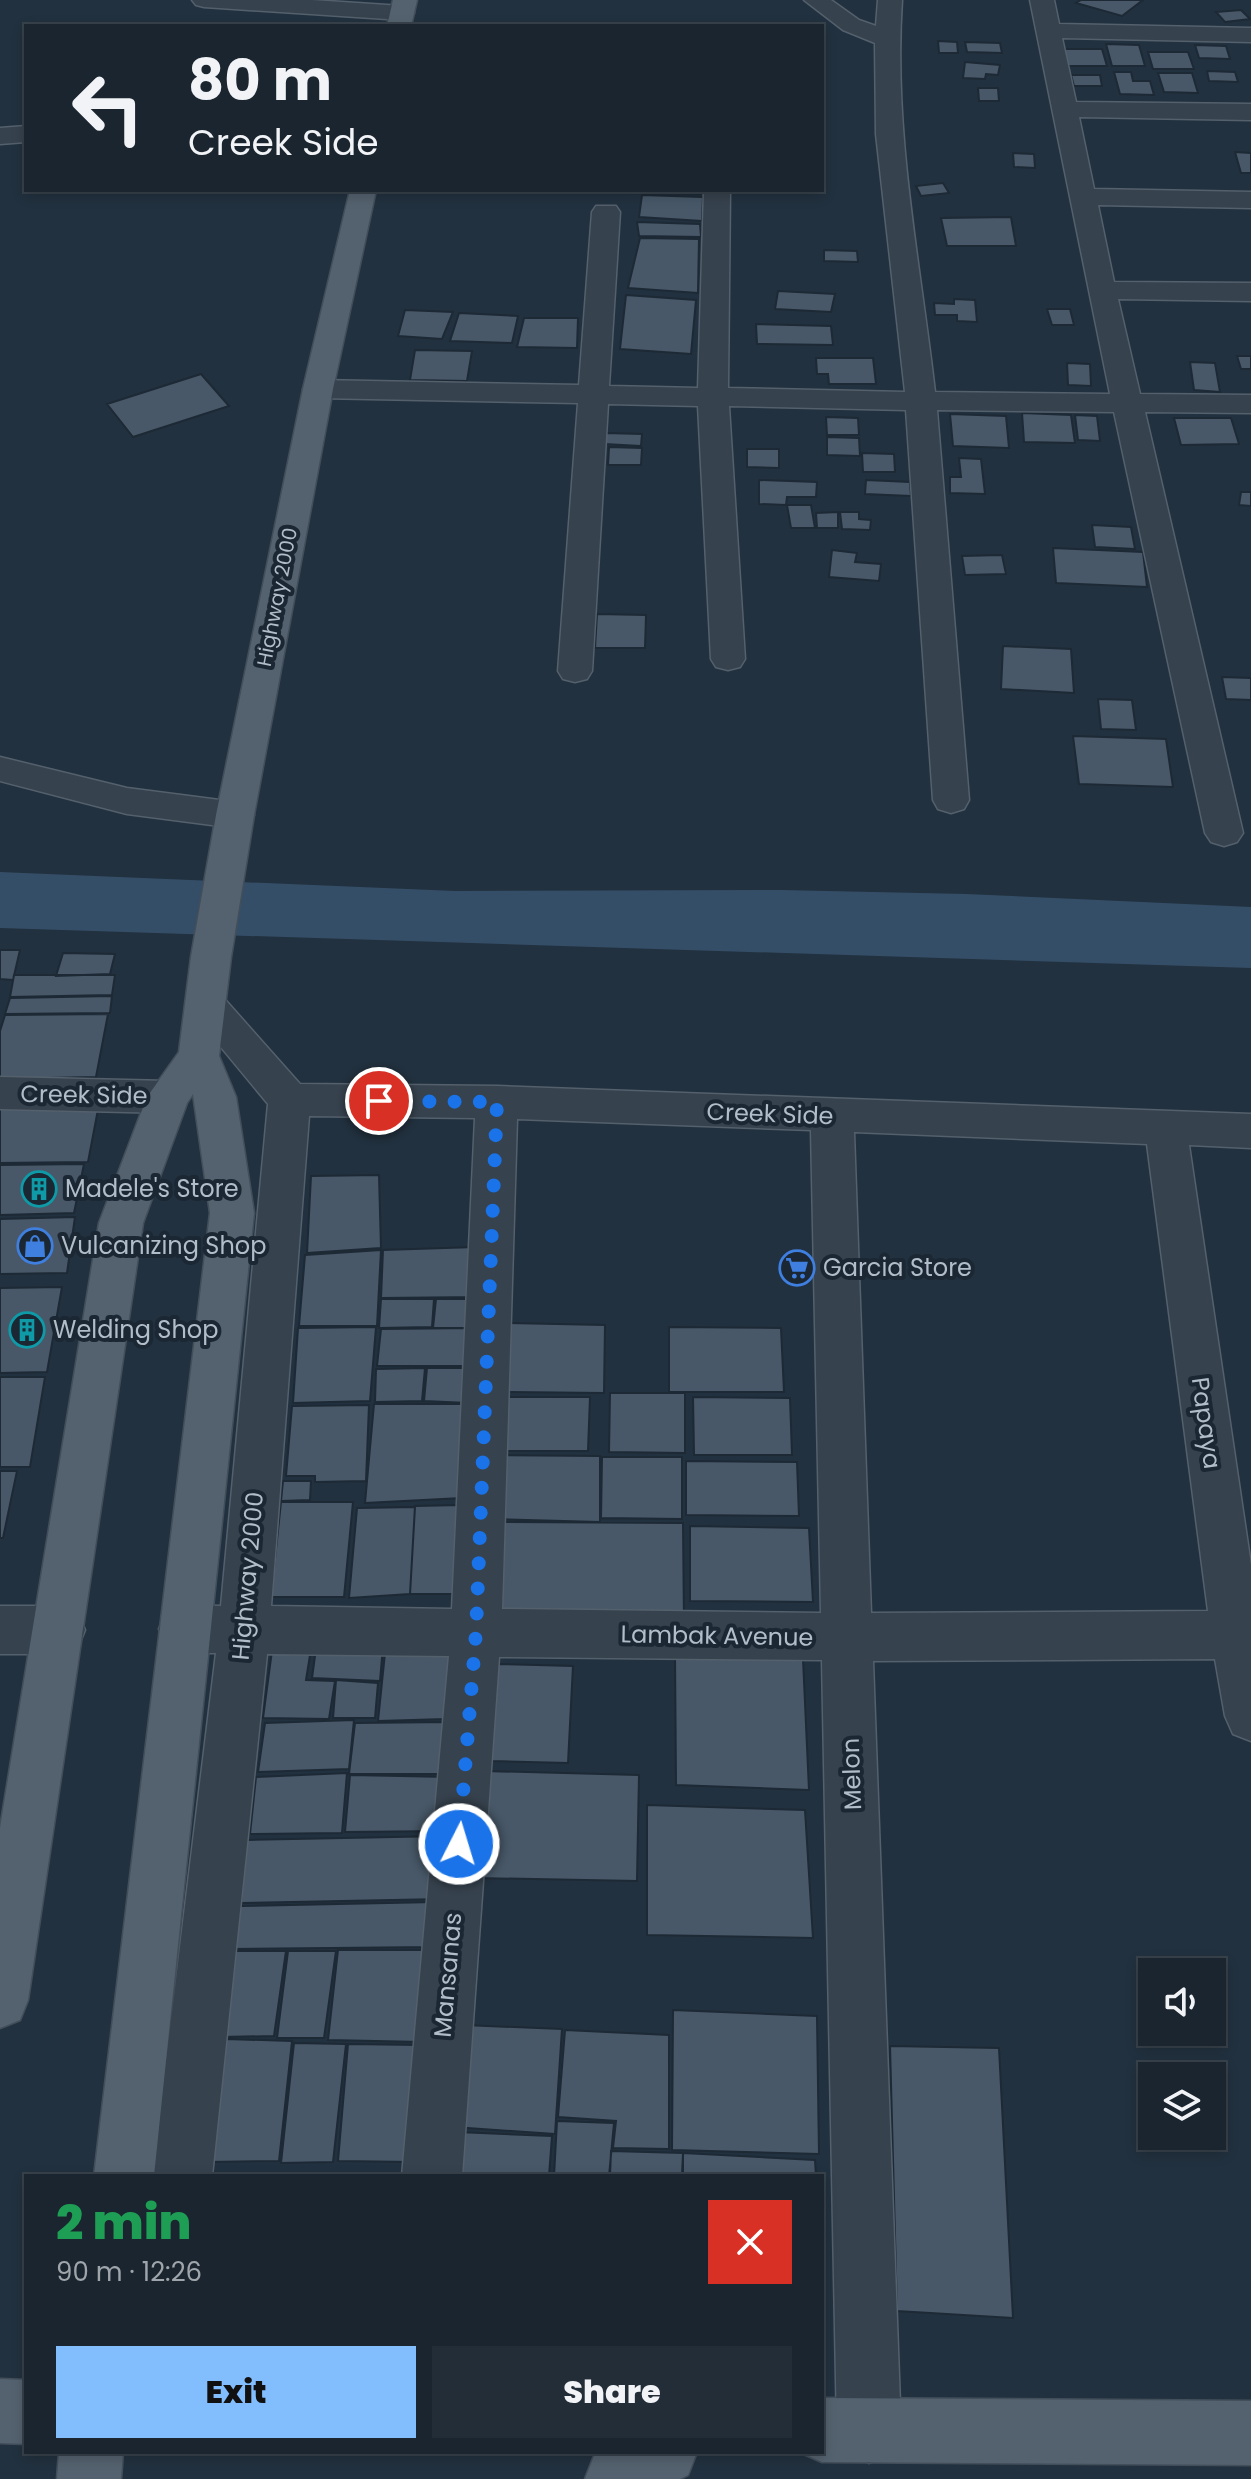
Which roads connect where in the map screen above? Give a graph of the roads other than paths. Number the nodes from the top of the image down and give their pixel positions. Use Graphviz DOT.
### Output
graph roads {
  1 [pos="204,0"];
  2 [pos="816,0"];
  3 [pos="890,0"];
  4 [pos="1042,0"];
  5 [pos="402,13"];
  6 [pos="1050,31"];
  7 [pos="1251,35"];
  8 [pos="886,39"];
  9 [pos="1065,109"];
  10 [pos="1251,112"];
  11 [pos="24,134"];
  12 [pos="0,136"];
  13 [pos="363,192"];
  14 [pos="717,192"];
  15 [pos="1084,197"];
  16 [pos="1251,200"];
  17 [pos="606,212"];
  18 [pos="1102,290"];
  19 [pos="1251,292"];
  20 [pos="318,389"];
  21 [pos="592,394"];
  22 [pos="713,398"];
  23 [pos="921,401"];
  24 [pos="1127,403"];
  25 [pos="1251,404"];
  26 [pos="728,659"];
  27 [pos="575,671"];
  28 [pos="0,769"];
  29 [pos="951,800"];
  30 [pos="235,815"];
  31 [pos="1224,833"];
  32 [pos="207,1006"];
  33 [pos="199,1056"];
  34 [pos="0,1093"];
  35 [pos="168,1097"];
  36 [pos="289,1100"];
  37 [pos="497,1102"];
  38 [pos="832,1117"];
  39 [pos="1166,1129"];
  40 [pos="1251,1131"];
  41 [pos="184,1629"];
  42 [pos="0,1630"];
  43 [pos="60,1630"];
  44 [pos="244,1630"];
  45 [pos="476,1632"];
  46 [pos="1243,1635"];
  47 [pos="848,1637"];
  48 [pos="1251,1716"];
  49 [pos="0,2000"];
  50 [pos="124,2174"];
  51 [pos="182,2174"];
  52 [pos="432,2174"];
  53 [pos="0,2411"];
  54 [pos="24,2412"];
  55 [pos="846,2430"];
  56 [pos="1251,2433"];
  57 [pos="91,2454"];
  58 [pos="661,2454"];
  59 [pos="89,2479"];
  60 [pos="617,2479"];
  1 -- 5 [label="street"];
  2 -- 8 [label="street"];
  3 -- 8 [label="street"];
  4 -- 6 [label="street"];
  6 -- 7 [label="street"];
  6 -- 9 [label="street"];
  8 -- 23 [label="street"];
  9 -- 10 [label="street"];
  9 -- 15 [label="street"];
  11 -- 12 [label="street"];
  13 -- 20 [label="main road, Highway 2000"];
  14 -- 22 [label="street"];
  15 -- 16 [label="street"];
  15 -- 18 [label="street"];
  17 -- 21 [label="street"];
  18 -- 19 [label="street"];
  18 -- 24 [label="street"];
  20 -- 21 [label="street"];
  20 -- 30 [label="main road, Highway 2000"];
  21 -- 22 [label="street"];
  21 -- 27 [label="street"];
  22 -- 23 [label="street"];
  22 -- 26 [label="street"];
  23 -- 24 [label="street"];
  23 -- 29 [label="street"];
  24 -- 25 [label="street"];
  24 -- 31 [label="street"];
  28 -- 30 [label="street"];
  30 -- 32 [label="main road, Highway 2000"];
  32 -- 33 [label="main road, Highway 2000"];
  32 -- 36 [label="street"];
  33 -- 35 [label="main road, Highway 2000"];
  33 -- 41 [label="main road"];
  34 -- 35 [label="street, Creek Side"];
  35 -- 43 [label="main road, Highway 2000"];
  36 -- 37 [label="street, Creek Side"];
  36 -- 44 [label="street, Highway 2000"];
  37 -- 38 [label="street, Creek Side"];
  37 -- 45 [label="street, Mansanas"];
  38 -- 39 [label="street, Creek Side"];
  38 -- 47 [label="street, Melon"];
  39 -- 40 [label="street, Creek Side"];
  39 -- 46 [label="street, Papaya"];
  41 -- 44 [label="street, Lambak Avenue"];
  41 -- 50 [label="main road"];
  42 -- 43 [label="street"];
  43 -- 49 [label="main road, Highway 2000"];
  44 -- 45 [label="street, Lambak Avenue"];
  44 -- 51 [label="street, Highway 2000"];
  45 -- 47 [label="street, Lambak Avenue"];
  45 -- 52 [label="street, Mansanas"];
  46 -- 47 [label="street, Lambak Avenue"];
  46 -- 48 [label="street, Papaya"];
  47 -- 55 [label="street, Melon"];
  53 -- 54 [label="main road"];
  55 -- 56 [label="main road"];
  57 -- 59 [label="main road"];
  58 -- 60 [label="main road"];
}
